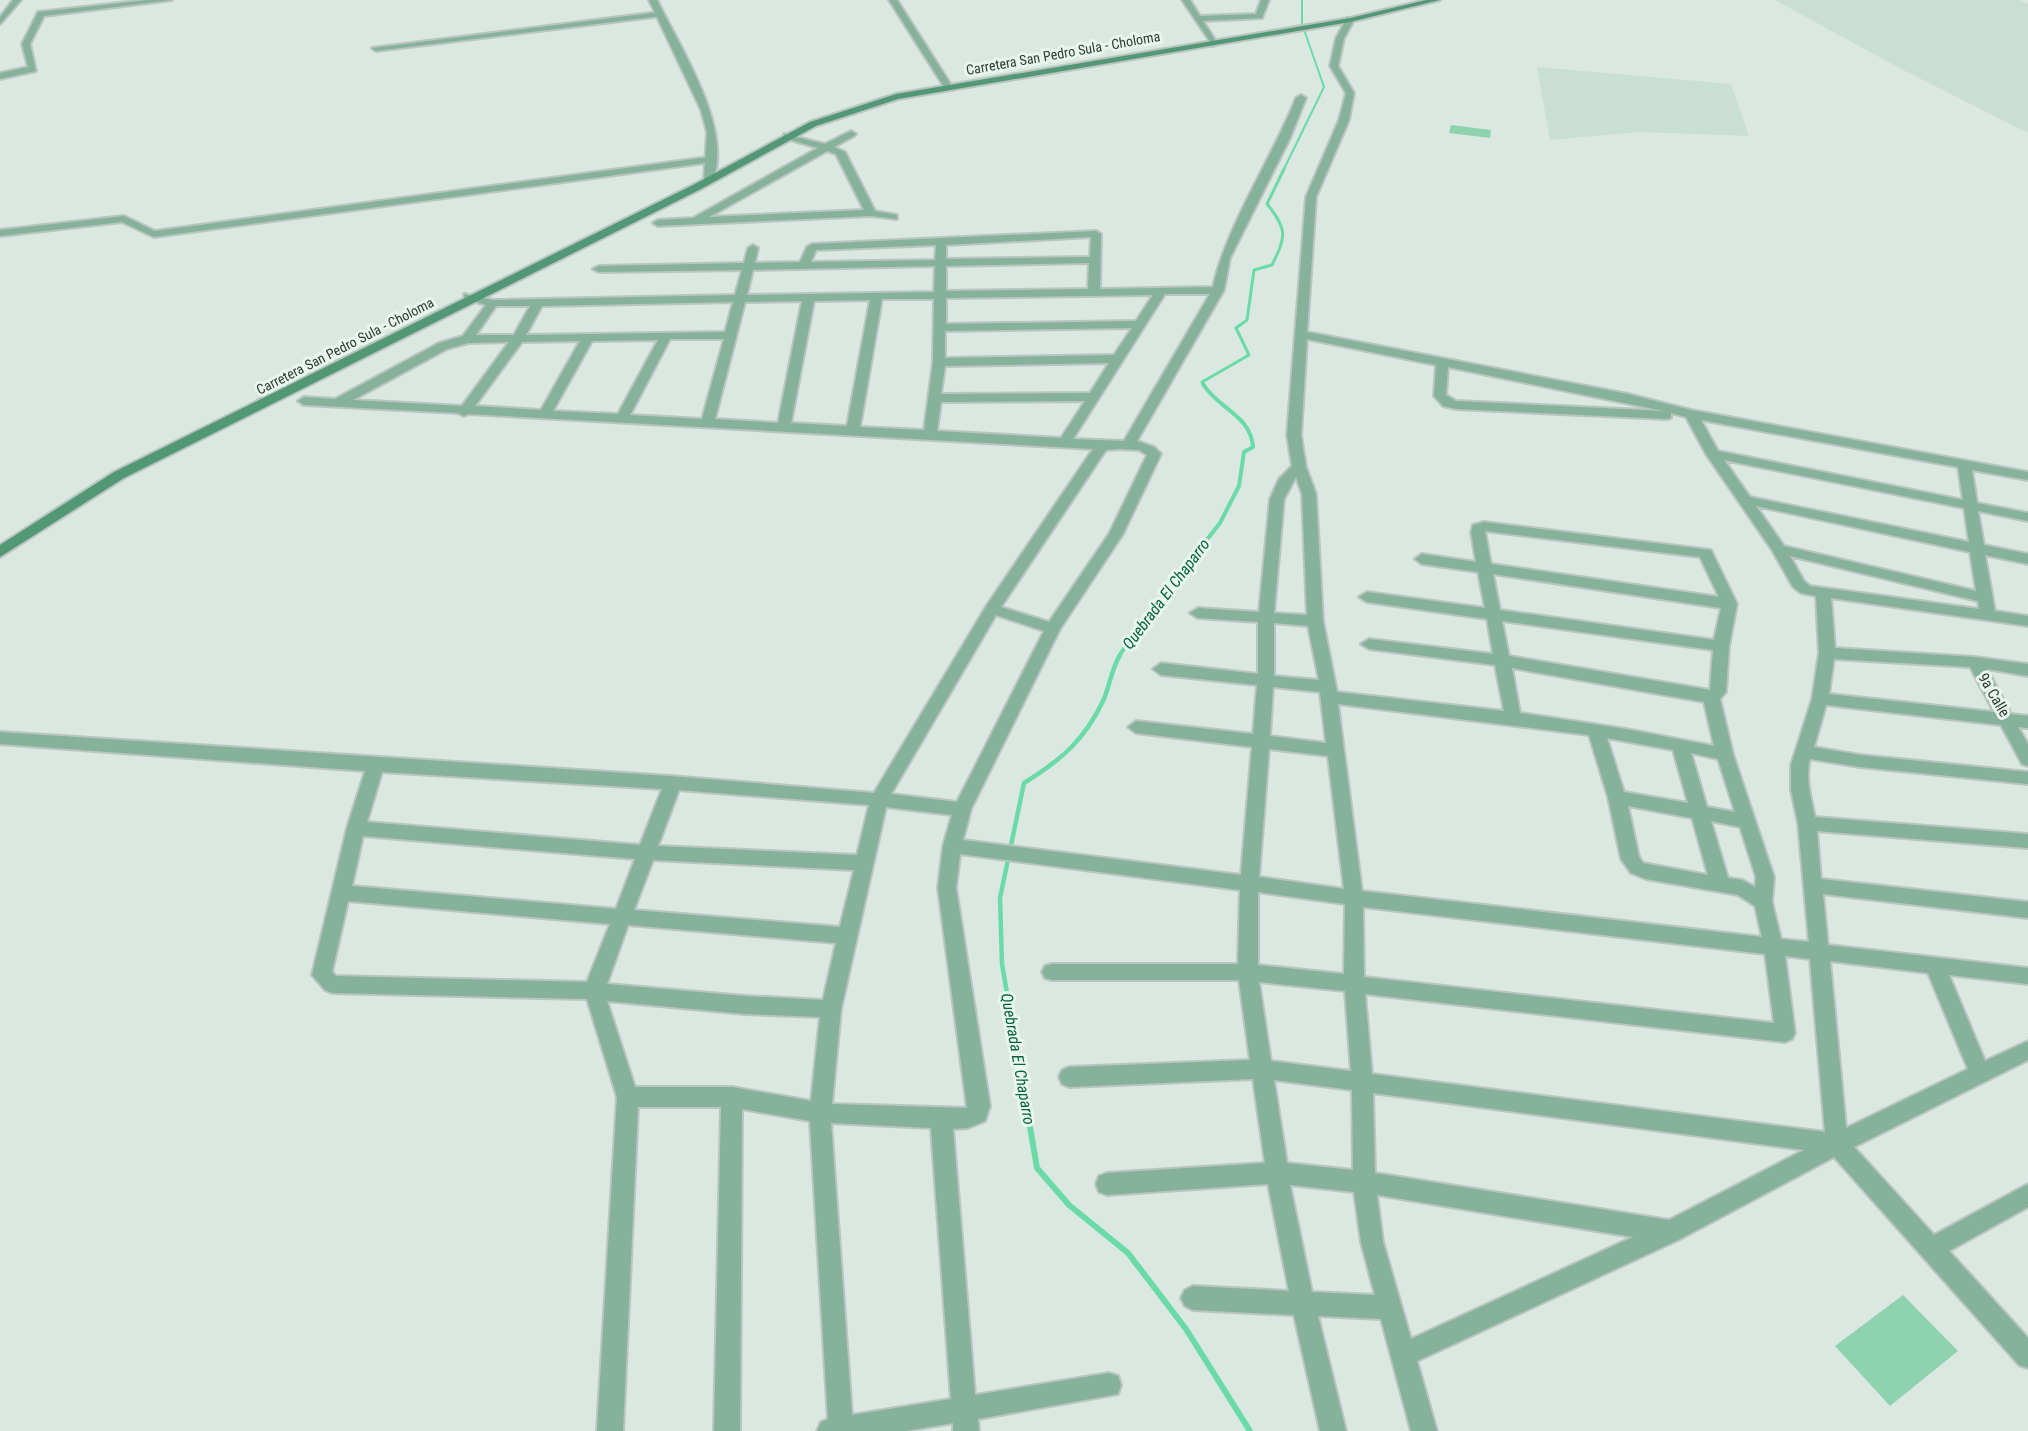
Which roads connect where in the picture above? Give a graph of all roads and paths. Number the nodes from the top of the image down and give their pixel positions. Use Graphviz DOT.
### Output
graph roads {
  1 [pos="17,0"];
  2 [pos="167,0"];
  3 [pos="653,0"];
  4 [pos="893,0"];
  5 [pos="1186,0"];
  6 [pos="1265,0"];
  7 [pos="1436,0"];
  8 [pos="659,14"];
  9 [pos="1198,19"];
  10 [pos="1350,20"];
  11 [pos="0,22"];
  12 [pos="1213,43"];
  13 [pos="376,48"];
  14 [pos="0,76"];
  15 [pos="949,88"];
  16 [pos="1301,98"];
  17 [pos="851,134"];
  18 [pos="787,136"];
  19 [pos="831,147"];
  20 [pos="709,160"];
  21 [pos="710,179"];
  22 [pos="871,213"];
  23 [pos="892,217"];
  24 [pos="694,222"];
  25 [pos="658,224"];
  26 [pos="0,233"];
  27 [pos="941,242"];
  28 [pos="753,248"];
  29 [pos="1096,260"];
  30 [pos="942,264"];
  31 [pos="748,266"];
  32 [pos="804,266"];
  33 [pos="599,269"];
  34 [pos="1218,290"];
  35 [pos="1095,291"];
  36 [pos="1161,291"];
  37 [pos="939,294"];
  38 [pos="877,295"];
  39 [pos="809,296"];
  40 [pos="471,297"];
  41 [pos="740,297"];
  42 [pos="537,302"];
  43 [pos="493,303"];
  44 [pos="1141,324"];
  45 [pos="939,327"];
  46 [pos="730,335"];
  47 [pos="1302,335"];
  48 [pos="666,336"];
  49 [pos="588,337"];
  50 [pos="468,339"];
  51 [pos="517,339"];
  52 [pos="1118,359"];
  53 [pos="939,362"];
  54 [pos="1442,363"];
  55 [pos="1096,397"];
  56 [pos="934,398"];
  57 [pos="304,401"];
  58 [pos="339,402"];
  59 [pos="1676,410"];
  60 [pos="464,412"];
  61 [pos="545,414"];
  62 [pos="1690,414"];
  63 [pos="622,418"];
  64 [pos="708,422"];
  65 [pos="784,426"];
  66 [pos="853,431"];
  67 [pos="930,436"];
  68 [pos="1065,442"];
  69 [pos="1128,445"];
  70 [pos="1101,447"];
  71 [pos="1713,454"];
  72 [pos="1964,464"];
  73 [pos="1299,467"];
  74 [pos="2028,476"];
  75 [pos="1746,500"];
  76 [pos="1968,505"];
  77 [pos="2028,517"];
  78 [pos="0,544"];
  79 [pos="1779,549"];
  80 [pos="1976,549"];
  81 [pos="0,552"];
  82 [pos="1422,559"];
  83 [pos="2028,559"];
  84 [pos="1485,567"];
  85 [pos="1823,593"];
  86 [pos="1367,597"];
  87 [pos="1985,597"];
  88 [pos="1729,604"];
  89 [pos="992,609"];
  90 [pos="1493,612"];
  91 [pos="1198,613"];
  92 [pos="1988,615"];
  93 [pos="1266,617"];
  94 [pos="1315,621"];
  95 [pos="2028,621"];
  96 [pos="1053,628"];
  97 [pos="1369,644"];
  98 [pos="1721,646"];
  99 [pos="1827,653"];
  100 [pos="1504,660"];
  101 [pos="1975,662"];
  102 [pos="1161,669"];
  103 [pos="2028,670"];
  104 [pos="1266,679"];
  105 [pos="1328,692"];
  106 [pos="1711,697"];
  107 [pos="1820,699"];
  108 [pos="1514,718"];
  109 [pos="2008,719"];
  110 [pos="2028,722"];
  111 [pos="1136,727"];
  112 [pos="1596,730"];
  113 [pos="0,738"];
  114 [pos="1261,740"];
  115 [pos="1680,744"];
  116 [pos="1334,750"];
  117 [pos="1804,752"];
  118 [pos="1725,754"];
  119 [pos="2028,760"];
  120 [pos="375,765"];
  121 [pos="2028,778"];
  122 [pos="673,783"];
  123 [pos="1617,797"];
  124 [pos="879,799"];
  125 [pos="962,809"];
  126 [pos="1697,810"];
  127 [pos="1747,821"];
  128 [pos="1807,823"];
  129 [pos="356,828"];
  130 [pos="2028,841"];
  131 [pos="952,846"];
  132 [pos="648,853"];
  133 [pos="865,863"];
  134 [pos="1719,883"];
  135 [pos="1249,885"];
  136 [pos="1812,885"];
  137 [pos="340,893"];
  138 [pos="1354,898"];
  139 [pos="1763,902"];
  140 [pos="2028,910"];
  141 [pos="622,917"];
  142 [pos="848,936"];
  143 [pos="1774,949"];
  144 [pos="1818,954"];
  145 [pos="1935,966"];
  146 [pos="1052,972"];
  147 [pos="1248,972"];
  148 [pos="2028,976"];
  149 [pos="1354,984"];
  150 [pos="594,991"];
  151 [pos="831,1009"];
  152 [pos="2028,1050"];
  153 [pos="1262,1069"];
  154 [pos="1981,1075"];
  155 [pos="1068,1077"];
  156 [pos="1362,1084"];
  157 [pos="628,1097"];
  158 [pos="732,1097"];
  159 [pos="820,1113"];
  160 [pos="941,1119"];
  161 [pos="1837,1144"];
  162 [pos="1277,1173"];
  163 [pos="1364,1182"];
  164 [pos="1107,1184"];
  165 [pos="2028,1195"];
  166 [pos="1670,1233"];
  167 [pos="1931,1249"];
  168 [pos="1193,1298"];
  169 [pos="1303,1304"];
  170 [pos="1390,1308"];
  171 [pos="1403,1355"];
  172 [pos="2028,1356"];
  173 [pos="1110,1385"];
  174 [pos="966,1420"];
  175 [pos="837,1430"];
  176 [pos="610,1431"];
  177 [pos="727,1431"];
  178 [pos="1333,1431"];
  179 [pos="1424,1431"];
  1 -- 11 [label="street"];
  2 -- 14 [label="street"];
  3 -- 8 [label="street"];
  4 -- 15 [label="street"];
  5 -- 9 [label="street"];
  6 -- 9 [label="street"];
  7 -- 10 [label="main road, Carretera San Pedro Sula - Choloma"];
  8 -- 13 [label="street"];
  8 -- 20 [label="street"];
  9 -- 12 [label="street"];
  10 -- 12 [label="main road, Carretera San Pedro Sula - Choloma"];
  10 -- 47 [label="street"];
  12 -- 15 [label="main road, Carretera San Pedro Sula - Choloma"];
  15 -- 18 [label="main road, Carretera San Pedro Sula - Choloma"];
  16 -- 34 [label="street"];
  17 -- 19 [label="street"];
  18 -- 19 [label="street"];
  18 -- 21 [label="main road, Carretera San Pedro Sula - Choloma"];
  19 -- 22 [label="street"];
  19 -- 24 [label="street"];
  20 -- 21 [label="street"];
  20 -- 26 [label="street"];
  21 -- 40 [label="main road, Carretera San Pedro Sula - Choloma"];
  22 -- 23 [label="street"];
  22 -- 24 [label="street"];
  24 -- 25 [label="street"];
  27 -- 29 [label="street"];
  27 -- 30 [label="street"];
  27 -- 32 [label="street"];
  28 -- 31 [label="street"];
  29 -- 30 [label="street"];
  29 -- 35 [label="street"];
  30 -- 32 [label="street"];
  30 -- 37 [label="street"];
  31 -- 32 [label="street"];
  31 -- 33 [label="street"];
  31 -- 41 [label="street"];
  34 -- 36 [label="street"];
  34 -- 69 [label="street"];
  35 -- 36 [label="street"];
  35 -- 37 [label="street"];
  36 -- 44 [label="street"];
  37 -- 38 [label="street"];
  37 -- 45 [label="street"];
  38 -- 39 [label="street"];
  38 -- 66 [label="street"];
  39 -- 41 [label="street"];
  39 -- 65 [label="street"];
  40 -- 43 [label="street"];
  40 -- 78 [label="main road, Carretera San Pedro Sula - Choloma"];
  40 -- 81 [label="main road, Carretera San Pedro Sula - Choloma"];
  41 -- 42 [label="street"];
  41 -- 46 [label="street"];
  42 -- 43 [label="street"];
  42 -- 51 [label="street"];
  43 -- 50 [label="street"];
  44 -- 45 [label="street"];
  44 -- 52 [label="street"];
  45 -- 53 [label="street"];
  46 -- 48 [label="street"];
  46 -- 64 [label="street"];
  47 -- 54 [label="street"];
  47 -- 73 [label="street"];
  48 -- 49 [label="street"];
  48 -- 63 [label="street"];
  49 -- 51 [label="street"];
  49 -- 61 [label="street"];
  50 -- 51 [label="street"];
  50 -- 58 [label="street"];
  51 -- 60 [label="street"];
  52 -- 53 [label="street"];
  52 -- 55 [label="street"];
  53 -- 56 [label="street"];
  54 -- 59 [label="street"];
  54 -- 59 [label="street"];
  55 -- 56 [label="street"];
  55 -- 68 [label="street"];
  56 -- 67 [label="street"];
  57 -- 58 [label="street"];
  58 -- 60 [label="street"];
  59 -- 62 [label="street"];
  60 -- 61 [label="street"];
  61 -- 63 [label="street"];
  62 -- 71 [label="street"];
  62 -- 72 [label="street"];
  63 -- 64 [label="street"];
  64 -- 65 [label="street"];
  65 -- 66 [label="street"];
  66 -- 67 [label="street"];
  67 -- 68 [label="street"];
  68 -- 70 [label="street"];
  69 -- 70 [label="street"];
  69 -- 96 [label="street"];
  70 -- 89 [label="street"];
  71 -- 75 [label="street"];
  71 -- 76 [label="street"];
  72 -- 74 [label="street"];
  72 -- 76 [label="street"];
  73 -- 93 [label="street"];
  73 -- 94 [label="street"];
  75 -- 79 [label="street"];
  75 -- 80 [label="street"];
  76 -- 77 [label="street"];
  76 -- 80 [label="street"];
  79 -- 85 [label="street"];
  79 -- 87 [label="street"];
  80 -- 83 [label="street"];
  80 -- 87 [label="street"];
  82 -- 84 [label="street"];
  84 -- 88 [label="street"];
  84 -- 88 [label="street"];
  84 -- 90 [label="street"];
  85 -- 92 [label="street"];
  85 -- 99 [label="street"];
  86 -- 90 [label="street"];
  87 -- 92 [label="street"];
  88 -- 98 [label="street"];
  89 -- 96 [label="street"];
  89 -- 124 [label="street"];
  90 -- 98 [label="street"];
  90 -- 100 [label="street"];
  91 -- 93 [label="street"];
  92 -- 95 [label="street"];
  93 -- 94 [label="street"];
  93 -- 104 [label="street"];
  94 -- 105 [label="street"];
  96 -- 125 [label="street"];
  97 -- 100 [label="street"];
  98 -- 106 [label="street"];
  99 -- 101 [label="street"];
  99 -- 107 [label="street"];
  100 -- 106 [label="street"];
  100 -- 108 [label="street"];
  101 -- 103 [label="street"];
  101 -- 109 [label="street, 9a Calle"];
  102 -- 104 [label="street"];
  104 -- 105 [label="street"];
  104 -- 114 [label="street"];
  105 -- 108 [label="street"];
  105 -- 116 [label="street"];
  106 -- 118 [label="street"];
  107 -- 109 [label="street"];
  107 -- 117 [label="street"];
  108 -- 112 [label="street"];
  109 -- 110 [label="street"];
  109 -- 119 [label="street, 9a Calle"];
  111 -- 114 [label="street"];
  112 -- 115 [label="street"];
  112 -- 123 [label="street"];
  113 -- 120 [label="street"];
  114 -- 116 [label="street"];
  114 -- 135 [label="street"];
  115 -- 118 [label="street"];
  115 -- 126 [label="street"];
  116 -- 138 [label="street"];
  117 -- 121 [label="street"];
  117 -- 128 [label="street"];
  118 -- 127 [label="street"];
  120 -- 122 [label="street"];
  120 -- 129 [label="street"];
  122 -- 124 [label="street"];
  122 -- 132 [label="street"];
  123 -- 126 [label="street"];
  123 -- 134 [label="street"];
  124 -- 125 [label="street"];
  124 -- 133 [label="street"];
  125 -- 131 [label="street"];
  126 -- 127 [label="street"];
  126 -- 134 [label="street"];
  127 -- 139 [label="street"];
  128 -- 130 [label="street"];
  128 -- 136 [label="street"];
  129 -- 132 [label="street"];
  129 -- 137 [label="street"];
  131 -- 135 [label="street"];
  131 -- 160 [label="street"];
  132 -- 133 [label="street"];
  132 -- 141 [label="street"];
  133 -- 142 [label="street"];
  134 -- 139 [label="street"];
  135 -- 138 [label="street"];
  135 -- 147 [label="street"];
  136 -- 140 [label="street"];
  136 -- 144 [label="street"];
  137 -- 141 [label="street"];
  137 -- 150 [label="street"];
  138 -- 143 [label="street"];
  138 -- 149 [label="street"];
  139 -- 143 [label="street"];
  141 -- 142 [label="street"];
  141 -- 150 [label="street"];
  142 -- 151 [label="street"];
  143 -- 144 [label="street"];
  143 -- 149 [label="street"];
  144 -- 145 [label="street"];
  144 -- 161 [label="street"];
  145 -- 148 [label="street"];
  145 -- 154 [label="street"];
  146 -- 147 [label="street"];
  147 -- 149 [label="street"];
  147 -- 153 [label="street"];
  149 -- 156 [label="street"];
  150 -- 151 [label="street"];
  150 -- 157 [label="street"];
  151 -- 159 [label="street"];
  152 -- 154 [label="street"];
  153 -- 155 [label="street"];
  153 -- 156 [label="street"];
  153 -- 162 [label="street"];
  154 -- 161 [label="street"];
  156 -- 161 [label="street"];
  156 -- 163 [label="street"];
  157 -- 158 [label="street"];
  157 -- 176 [label="street"];
  158 -- 159 [label="street"];
  158 -- 177 [label="street"];
  159 -- 160 [label="street"];
  159 -- 175 [label="street"];
  160 -- 174 [label="street"];
  161 -- 166 [label="street"];
  161 -- 167 [label="street"];
  162 -- 163 [label="street"];
  162 -- 164 [label="street"];
  162 -- 169 [label="street"];
  163 -- 166 [label="street"];
  163 -- 170 [label="street"];
  165 -- 167 [label="street"];
  166 -- 171 [label="street"];
  167 -- 172 [label="street"];
  168 -- 169 [label="street"];
  169 -- 170 [label="street"];
  169 -- 178 [label="street"];
  170 -- 171 [label="street"];
  171 -- 179 [label="street"];
  173 -- 174 [label="street"];
  174 -- 175 [label="street"];
}
